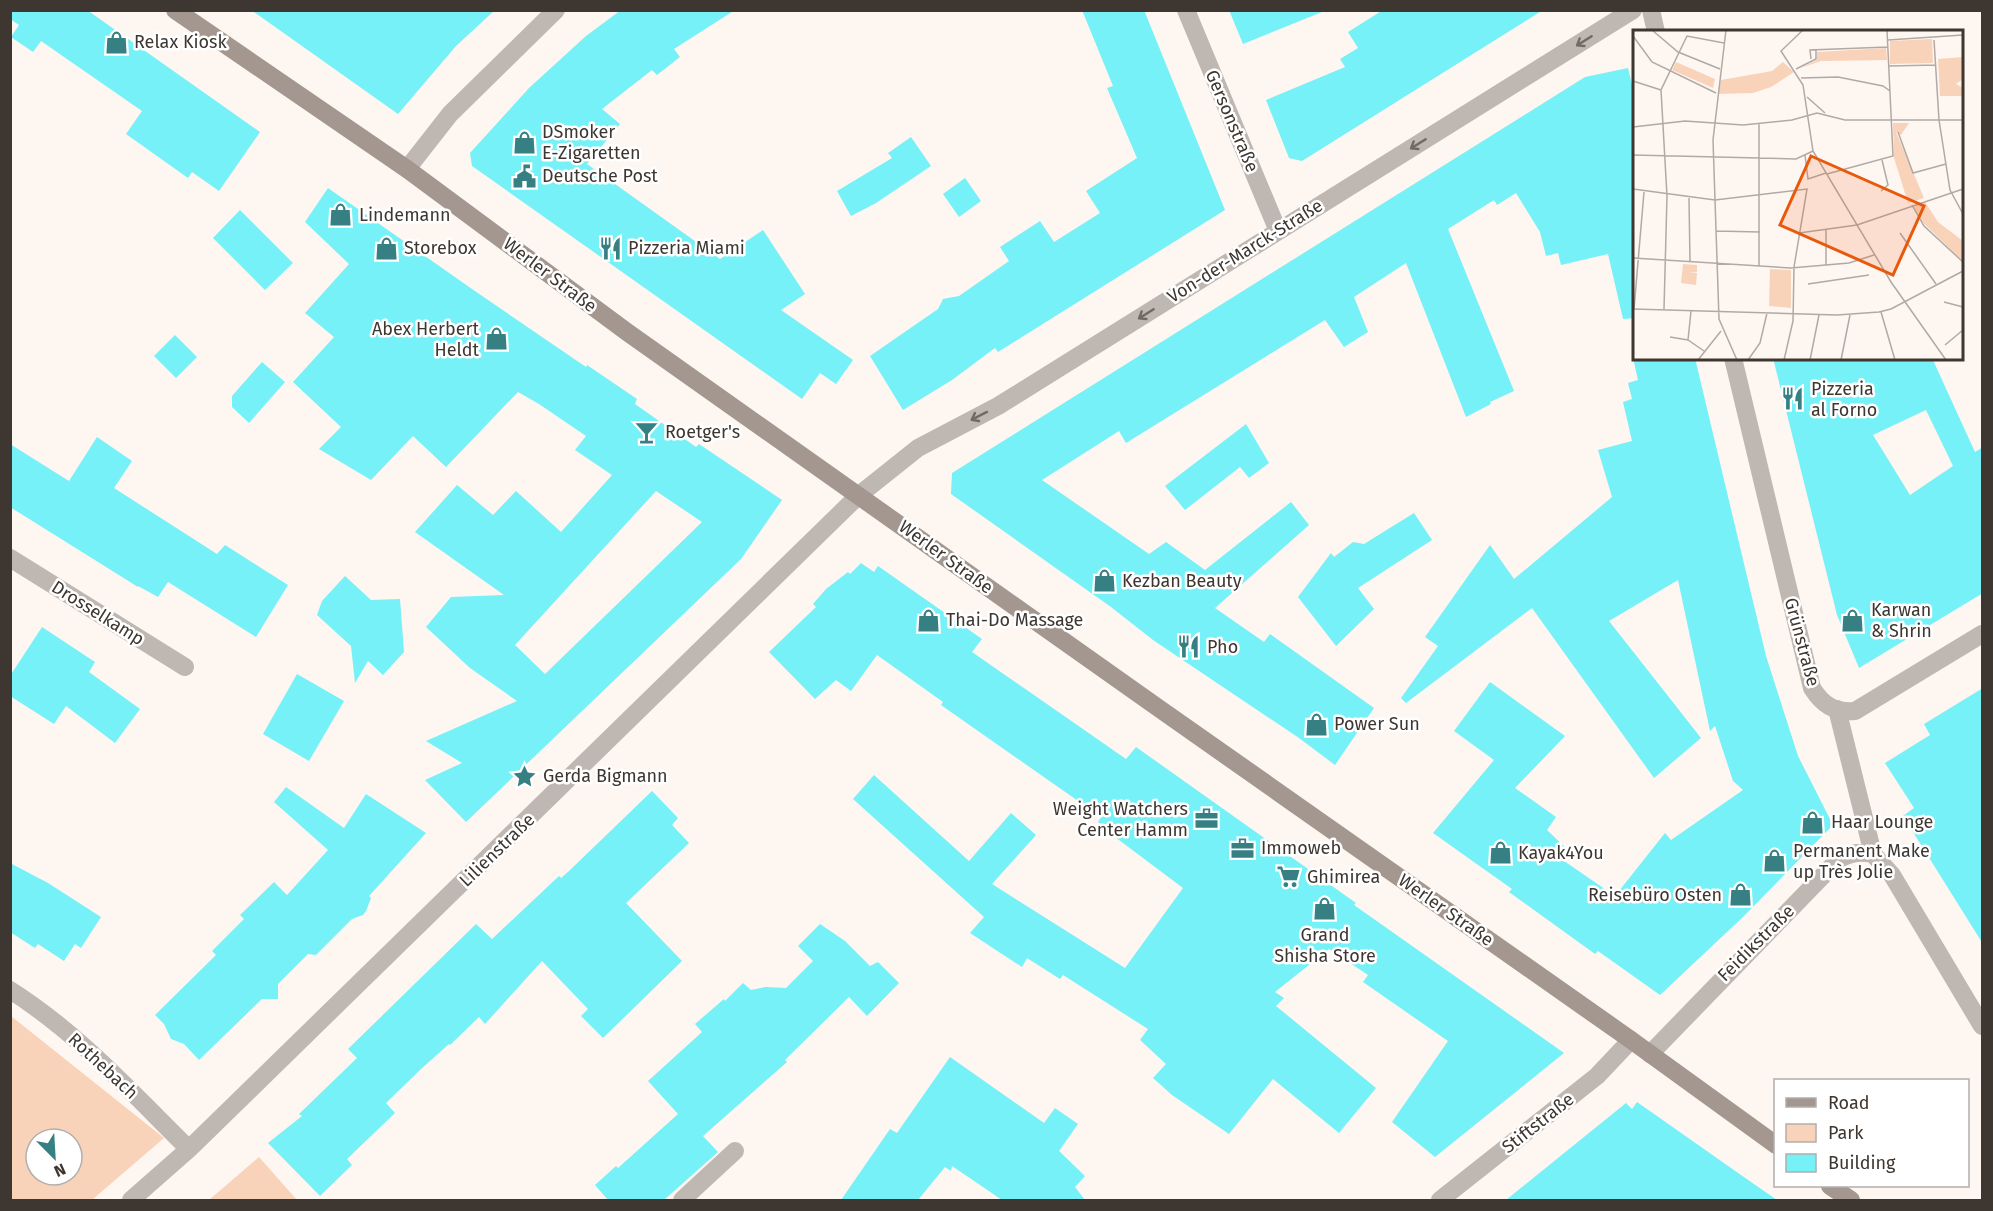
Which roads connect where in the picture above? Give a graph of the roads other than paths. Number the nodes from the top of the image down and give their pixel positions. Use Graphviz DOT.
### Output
graph roads {
  1 [pos="175,10"];
  2 [pos="556,10"];
  3 [pos="1186,10"];
  4 [pos="1634,10"];
  5 [pos="1651,10"];
  6 [pos="1656,30"];
  7 [pos="407,169"];
  8 [pos="1278,231"];
  9 [pos="1733,360"];
  10 [pos="860,495"];
  11 [pos="10,558"];
  12 [pos="1983,634"];
  13 [pos="185,667"];
  14 [pos="1838,709"];
  15 [pos="1873,854"];
  16 [pos="10,990"];
  17 [pos="1983,1026"];
  18 [pos="1631,1040"];
  19 [pos="1650,1054"];
  20 [pos="1774,1144"];
  21 [pos="189,1149"];
  22 [pos="735,1151"];
  23 [pos="1833,1187"];
  24 [pos="131,1200"];
  25 [pos="682,1200"];
  26 [pos="1440,1200"];
  27 [pos="1851,1200"];
  1 -- 7 [label="main road, Werler Straße"];
  2 -- 7 [label="street"];
  3 -- 8 [label="street, Gersonstraße"];
  4 -- 8 [label="street, Von-der-Marck-Straße, one-way"];
  5 -- 6 [label="street"];
  7 -- 10 [label="main road, Werler Straße"];
  8 -- 10 [label="street, Von-der-Marck-Straße, one-way"];
  9 -- 14 [label="street, Grünstraße"];
  10 -- 18 [label="main road, Werler Straße"];
  10 -- 21 [label="street, Lilienstraße"];
  11 -- 13 [label="street, Drosselkamp"];
  12 -- 14 [label="street"];
  14 -- 15 [label="street"];
  15 -- 17 [label="street"];
  15 -- 19 [label="street, Feidikstraße"];
  16 -- 21 [label="street, Rothebach"];
  18 -- 19 [label="main road, Werler Straße"];
  18 -- 26 [label="street, Stiftstraße"];
  19 -- 20 [label="main road, Werler Straße"];
  21 -- 24 [label="street, Lilienstraße"];
  22 -- 25 [label="street"];
  23 -- 27 [label="main road"];
}
